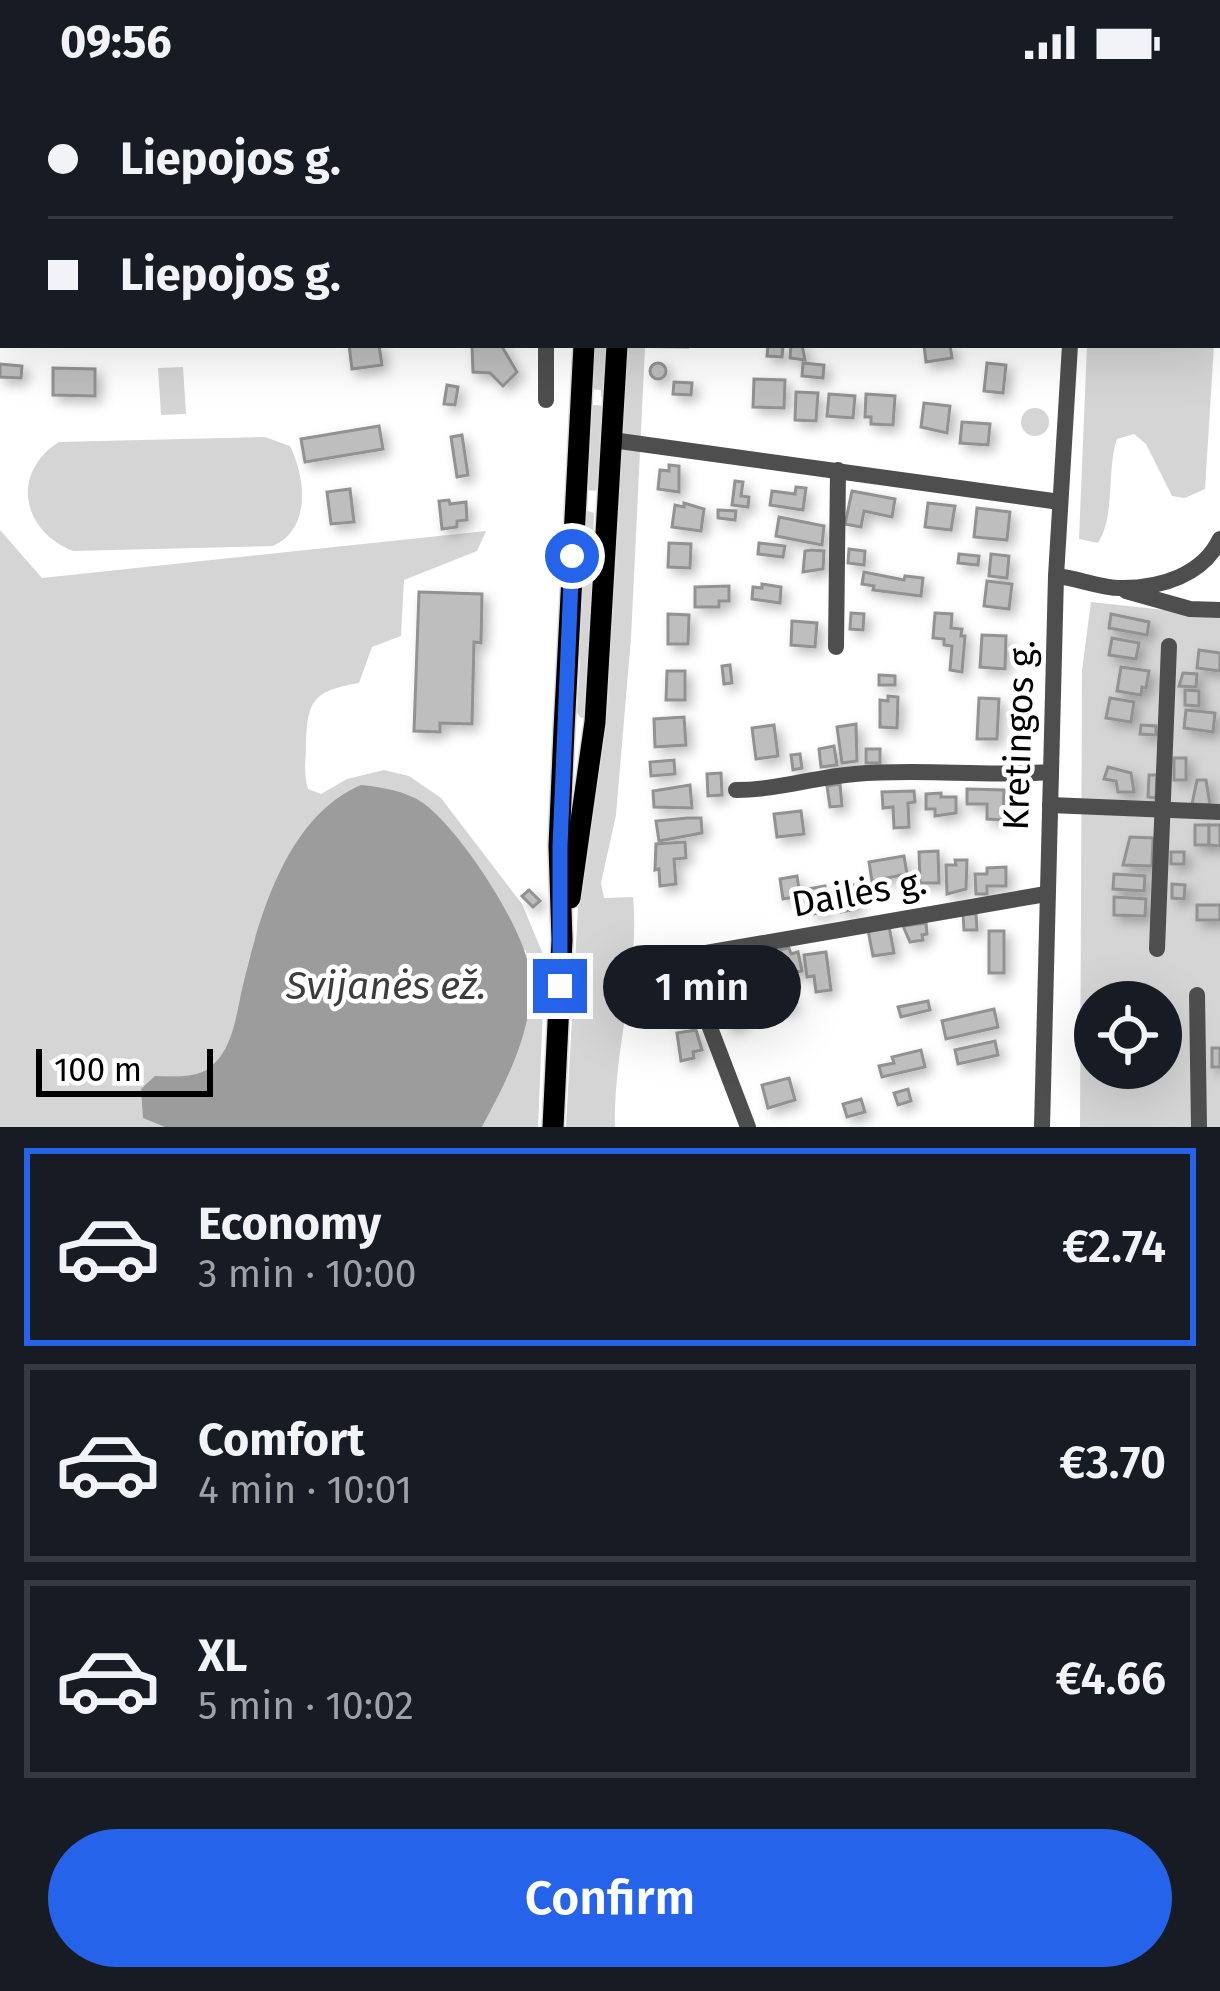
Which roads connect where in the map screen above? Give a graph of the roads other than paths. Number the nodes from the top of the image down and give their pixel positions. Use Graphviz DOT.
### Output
graph roads {
  1 [pos="546,348"];
  2 [pos="584,348"];
  3 [pos="617,348"];
  4 [pos="1070,348"];
  5 [pos="546,400"];
  6 [pos="612,440"];
  7 [pos="838,470"];
  8 [pos="574,502"];
  9 [pos="1060,502"];
  10 [pos="608,503"];
  11 [pos="1220,539"];
  12 [pos="1056,576"];
  13 [pos="1119,589"];
  14 [pos="1220,610"];
  15 [pos="1169,646"];
  16 [pos="836,647"];
  17 [pos="564,719"];
  18 [pos="595,722"];
  19 [pos="1050,772"];
  20 [pos="736,790"];
  21 [pos="1049,805"];
  22 [pos="1162,810"];
  23 [pos="1220,812"];
  24 [pos="1046,894"];
  25 [pos="562,940"];
  26 [pos="1157,949"];
  27 [pos="1197,995"];
  28 [pos="553,1127"];
  29 [pos="748,1127"];
  30 [pos="1042,1127"];
  31 [pos="1198,1127"];
  1 -- 5 [label="street"];
  2 -- 8 [label="main road"];
  3 -- 6 [label="main road"];
  4 -- 9 [label="street, Kretingos g."];
  6 -- 7 [label="street"];
  6 -- 10 [label="main road"];
  7 -- 9 [label="street"];
  7 -- 16 [label="street"];
  8 -- 10 [label="main road"];
  8 -- 17 [label="main road"];
  9 -- 12 [label="street, Kretingos g."];
  10 -- 18 [label="main road"];
  11 -- 13 [label="street"];
  12 -- 13 [label="street"];
  12 -- 19 [label="street, Kretingos g."];
  13 -- 14 [label="street"];
  15 -- 22 [label="street"];
  17 -- 18 [label="main road"];
  17 -- 25 [label="main road"];
  18 -- 25 [label="main road"];
  19 -- 20 [label="street"];
  19 -- 21 [label="street, Kretingos g."];
  21 -- 22 [label="street"];
  21 -- 24 [label="street, Kretingos g."];
  22 -- 23 [label="street"];
  22 -- 26 [label="street"];
  24 -- 29 [label="street, Dailės g."];
  24 -- 30 [label="street, Kretingos g."];
  25 -- 28 [label="main road"];
  27 -- 31 [label="street"];
}
